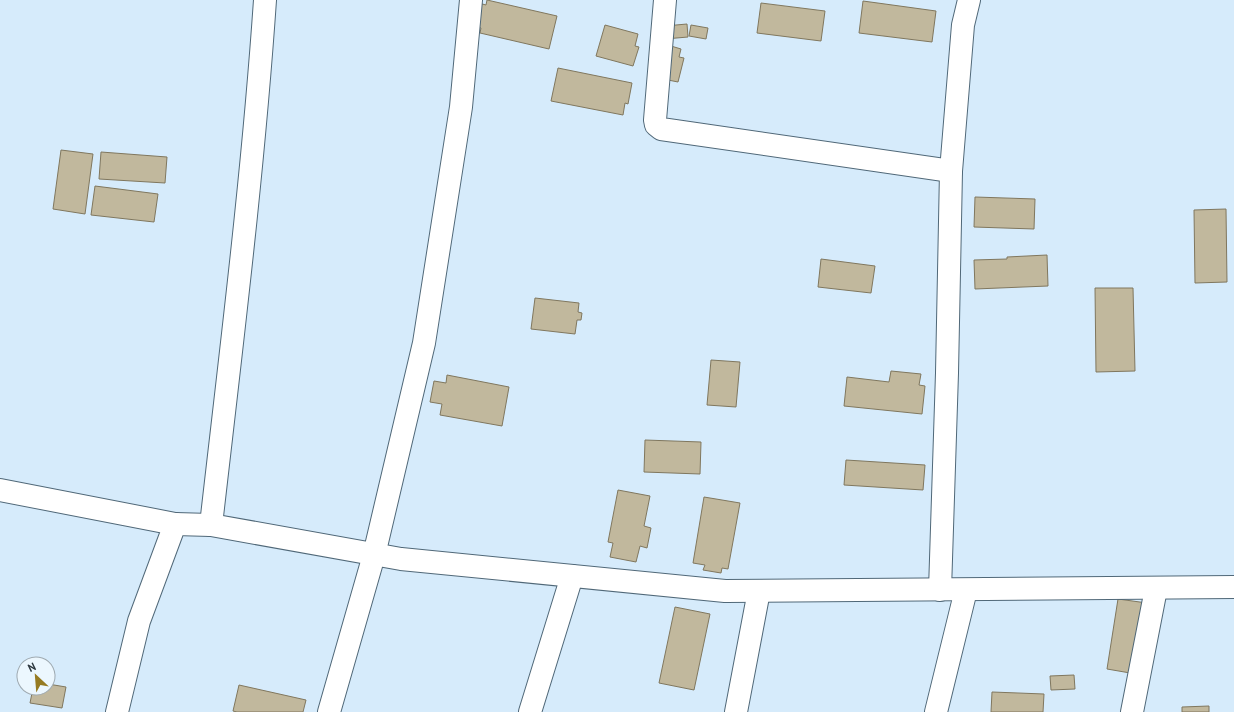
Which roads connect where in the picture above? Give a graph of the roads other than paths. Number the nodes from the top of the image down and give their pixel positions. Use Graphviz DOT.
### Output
graph roads {
  1 [pos="265,0"];
  2 [pos="470,0"];
  3 [pos="665,0"];
  4 [pos="969,0"];
  5 [pos="951,171"];
  6 [pos="0,490"];
  7 [pos="175,524"];
  8 [pos="211,525"];
  9 [pos="374,555"];
  10 [pos="572,576"];
  11 [pos="1234,588"];
  12 [pos="1156,589"];
  13 [pos="940,590"];
  14 [pos="966,590"];
  15 [pos="760,591"];
  16 [pos="117,712"];
  17 [pos="329,712"];
  18 [pos="530,712"];
  19 [pos="736,712"];
  20 [pos="936,712"];
  21 [pos="1132,712"];
  1 -- 8 [label="street"];
  2 -- 9 [label="street"];
  3 -- 5 [label="street"];
  4 -- 5 [label="street"];
  5 -- 13 [label="street"];
  6 -- 7 [label="street"];
  7 -- 8 [label="street"];
  7 -- 16 [label="street"];
  8 -- 9 [label="street"];
  9 -- 10 [label="street"];
  9 -- 17 [label="street"];
  10 -- 15 [label="street"];
  10 -- 18 [label="street"];
  11 -- 12 [label="street"];
  12 -- 14 [label="street"];
  12 -- 21 [label="street"];
  13 -- 14 [label="street"];
  13 -- 15 [label="street"];
  14 -- 20 [label="street"];
  15 -- 19 [label="street"];
}
